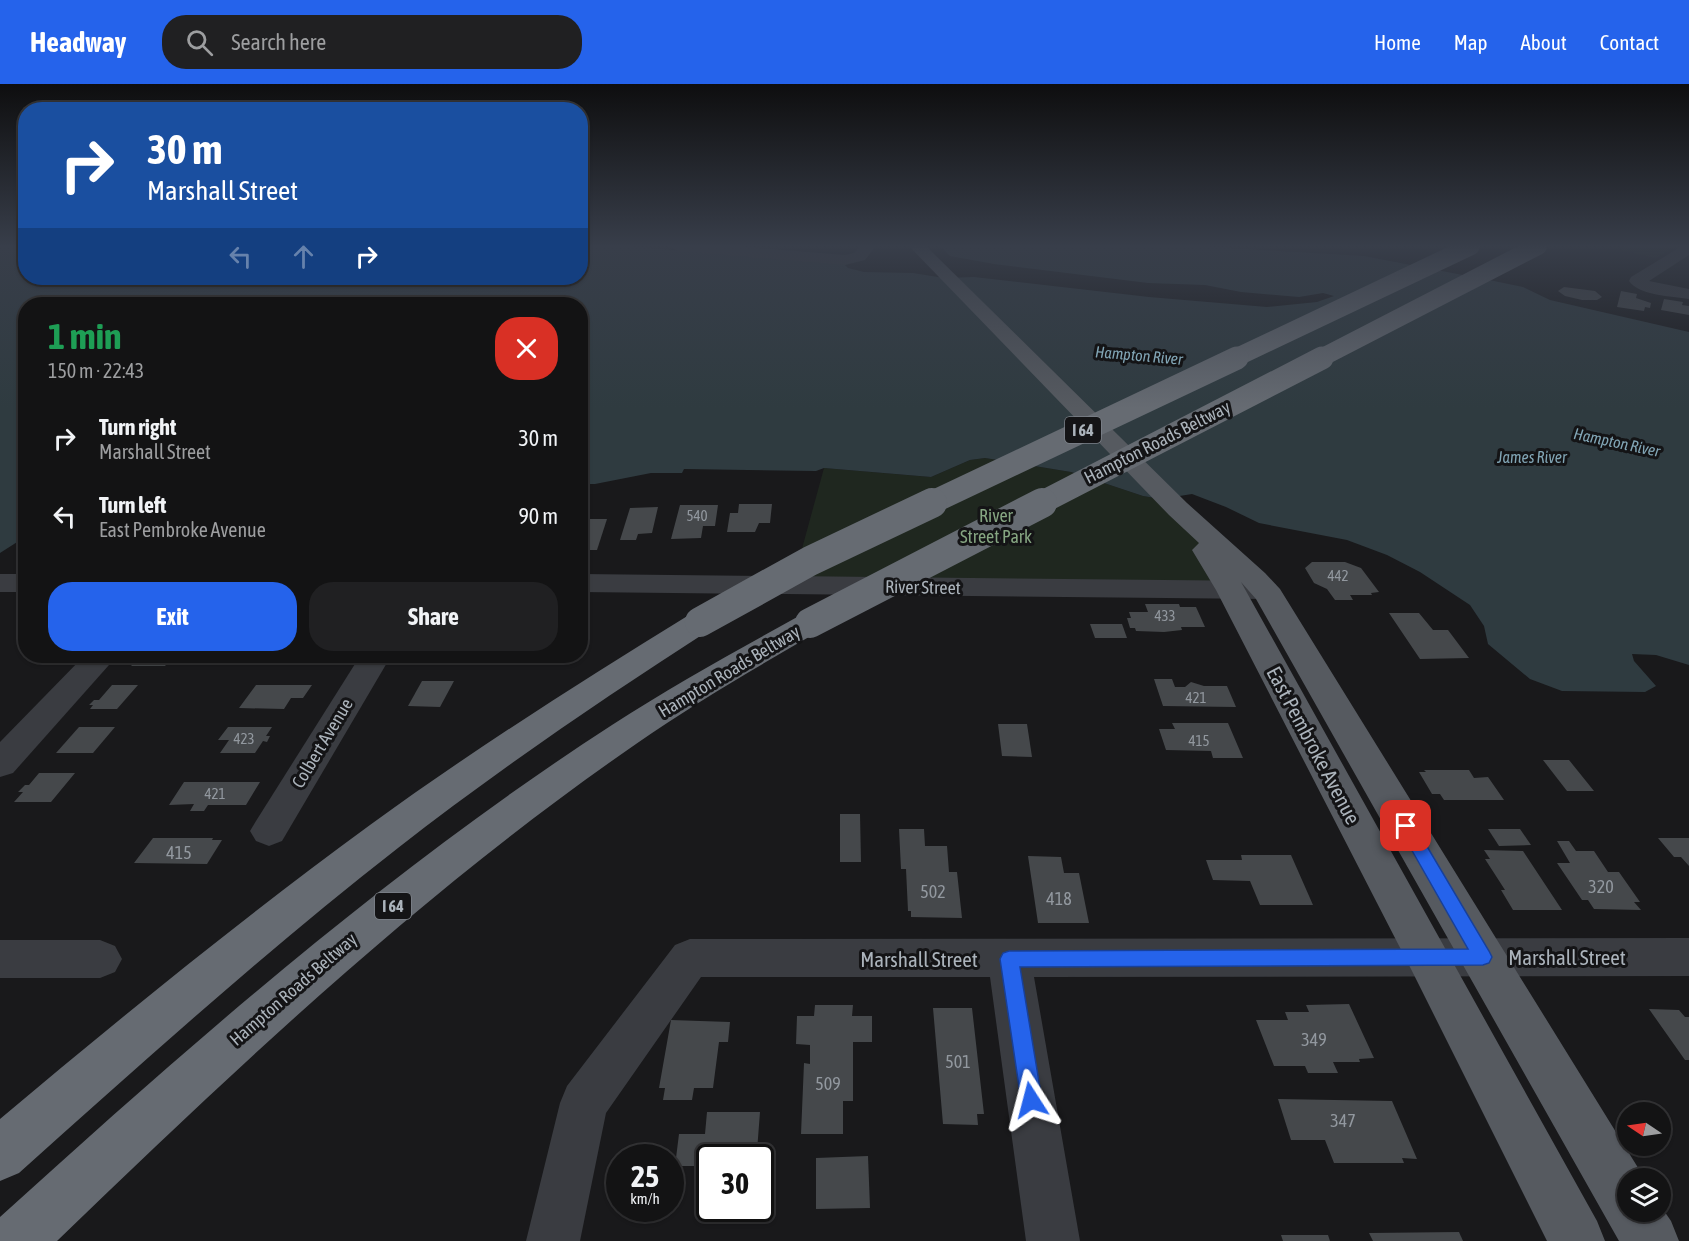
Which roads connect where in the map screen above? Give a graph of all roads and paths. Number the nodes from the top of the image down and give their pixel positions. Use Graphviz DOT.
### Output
graph roads {
  1 [pos="969,300"];
  2 [pos="1358,300"];
  3 [pos="1434,300"];
  4 [pos="0,583"];
  5 [pos="18,583"];
  6 [pos="588,583"];
  7 [pos="1248,590"];
  8 [pos="94,663"];
  9 [pos="371,663"];
  10 [pos="0,764"];
  11 [pos="269,831"];
  12 [pos="1428,957"];
  13 [pos="1483,957"];
  14 [pos="1689,957"];
  15 [pos="100,958"];
  16 [pos="0,959"];
  17 [pos="1009,959"];
  18 [pos="0,1154"];
  19 [pos="1617,1183"];
  20 [pos="1639,1222"];
  21 [pos="16,1241"];
  22 [pos="553,1241"];
  23 [pos="1053,1241"];
  24 [pos="1577,1241"];
  25 [pos="1651,1241"];
  1 -- 7 [label="main road, East Pembroke Avenue, bridge"];
  2 -- 18 [label="highway, I 64, bridge"];
  3 -- 21 [label="highway, Hampton Roads Beltway / I 64, bridge"];
  4 -- 5 [label="street"];
  6 -- 7 [label="street, River Street"];
  7 -- 12 [label="main road, East Pembroke Avenue"];
  7 -- 13 [label="main road, East Pembroke Avenue"];
  8 -- 10 [label="street"];
  9 -- 11 [label="street, Colbert Avenue"];
  12 -- 13 [label="street, Marshall Street"];
  12 -- 17 [label="street, Marshall Street"];
  12 -- 24 [label="main road, East Pembroke Avenue"];
  13 -- 14 [label="street, Marshall Street"];
  13 -- 19 [label="main road, East Pembroke Avenue"];
  15 -- 16 [label="street"];
  17 -- 22 [label="street, Marshall Street"];
  17 -- 23 [label="street"];
  20 -- 25 [label="main road"];
}
